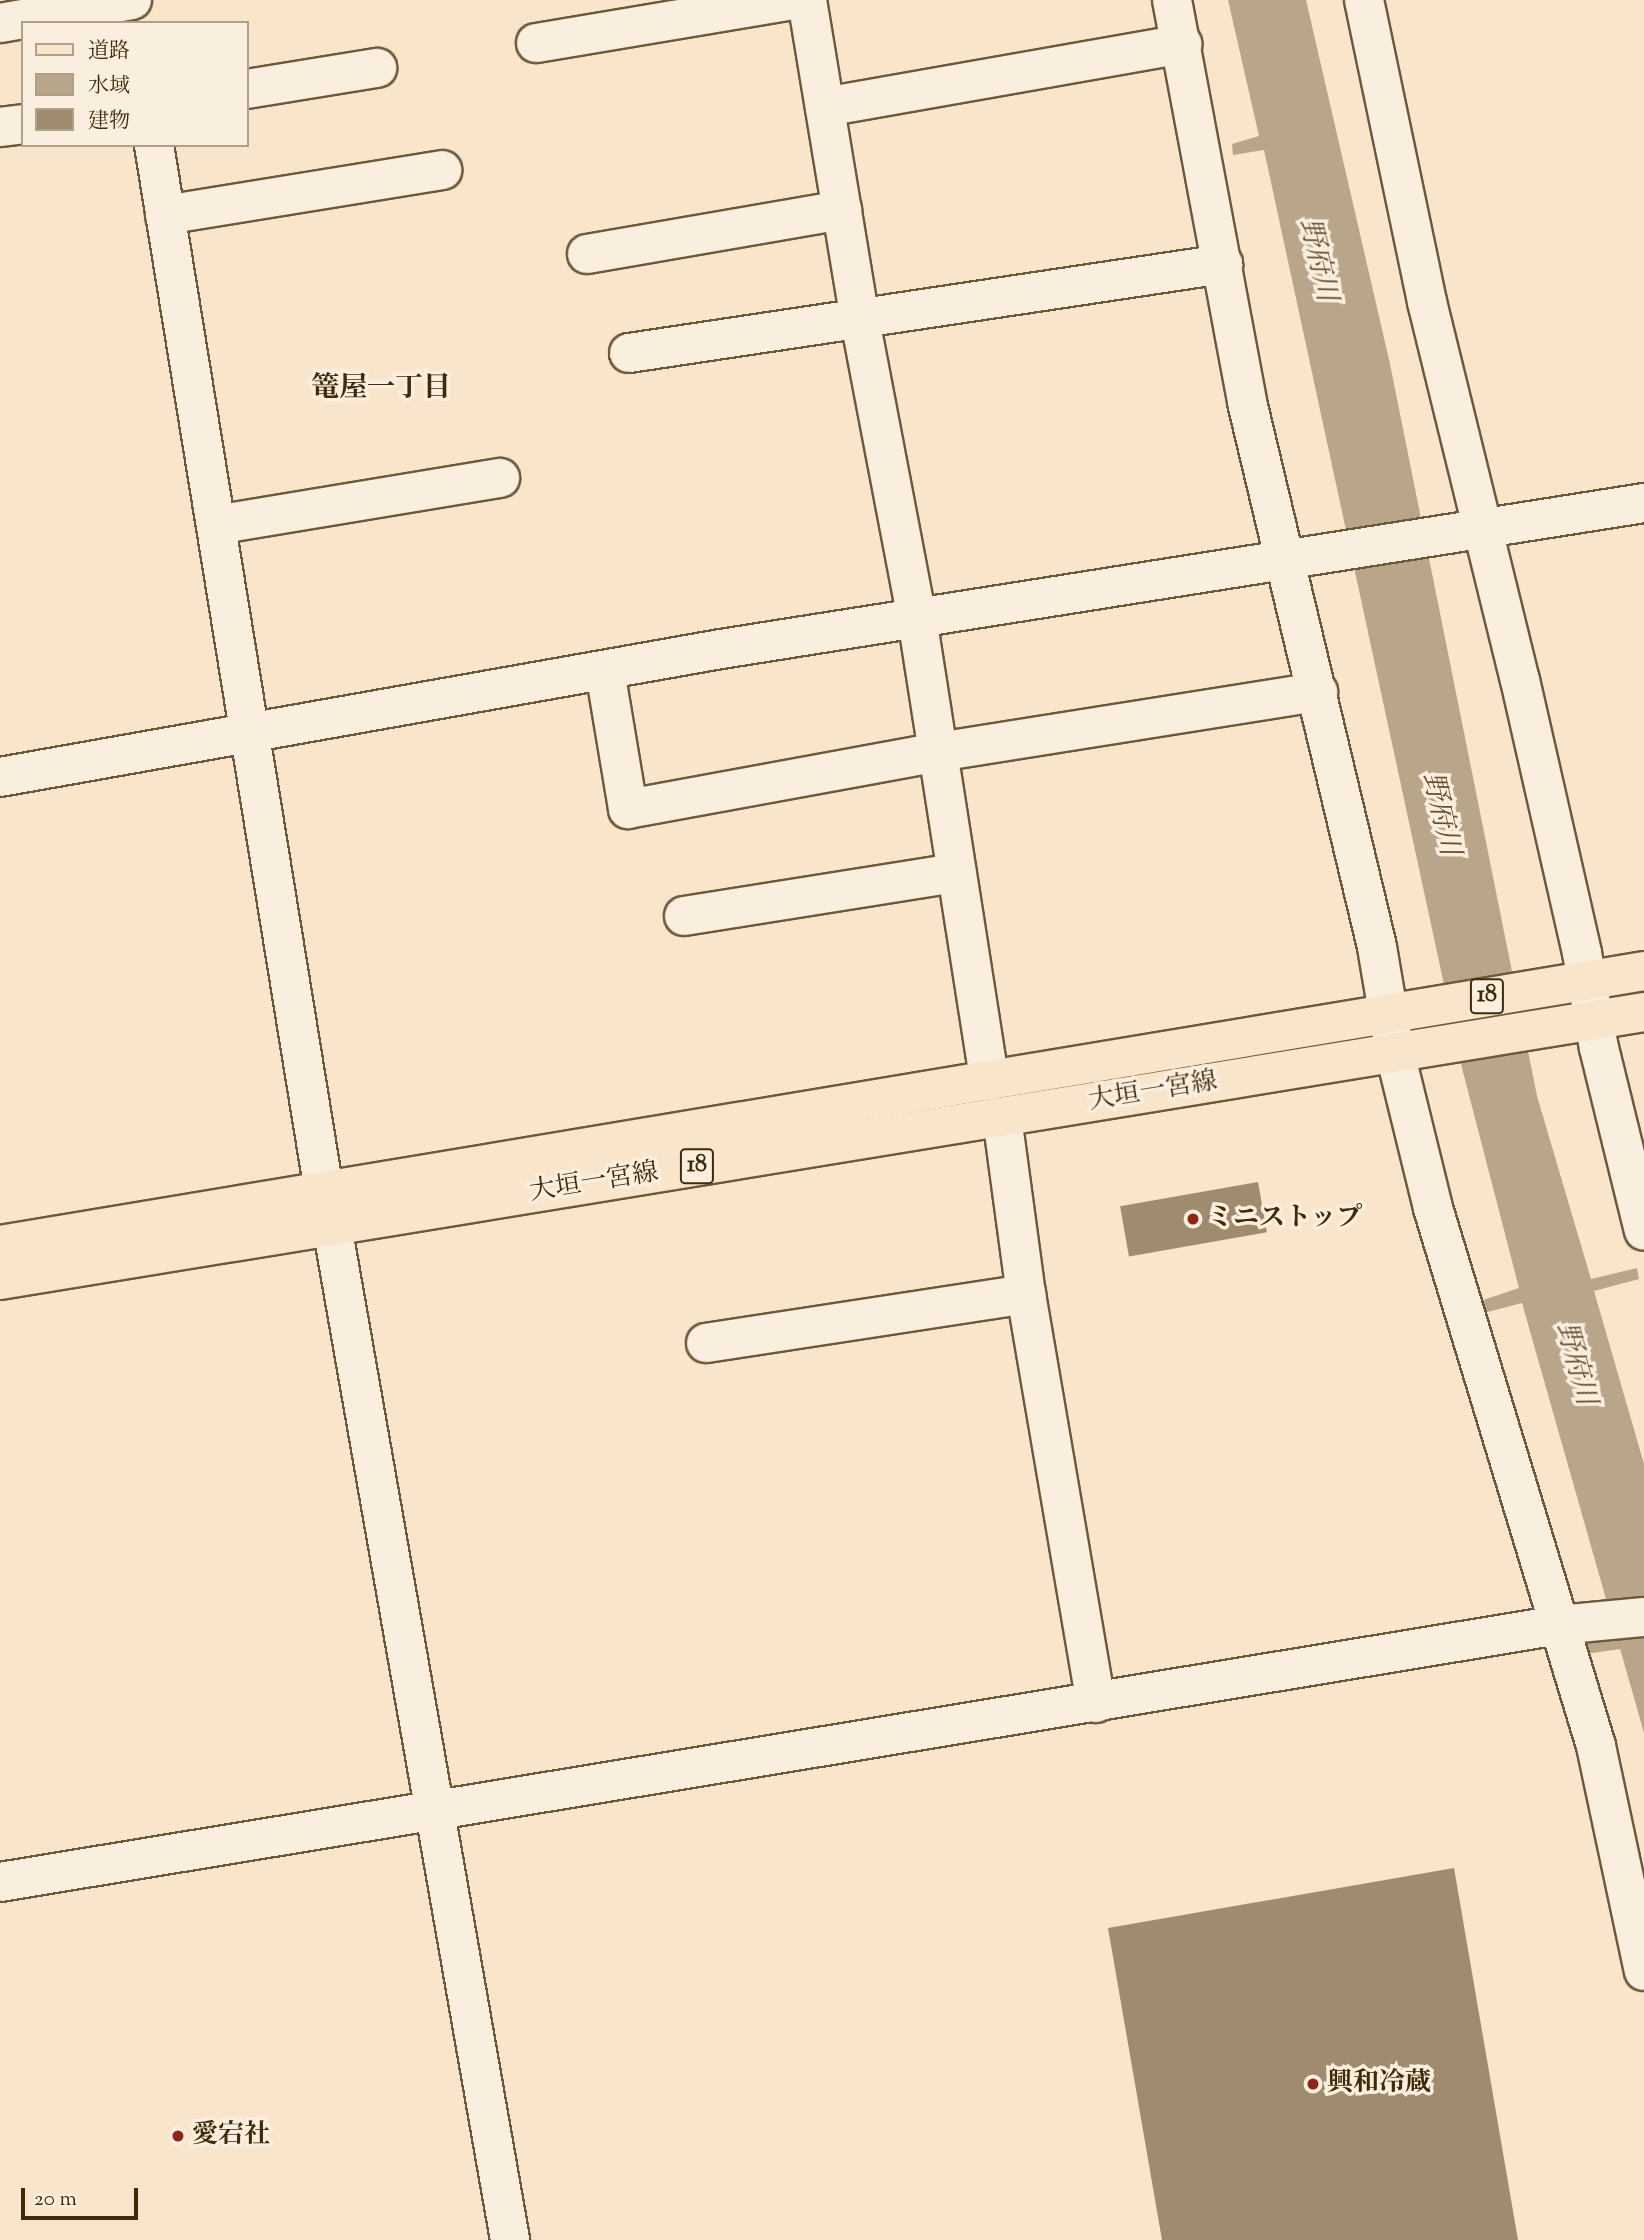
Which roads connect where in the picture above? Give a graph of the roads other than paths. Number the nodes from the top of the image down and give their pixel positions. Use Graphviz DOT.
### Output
graph roads {
  1 [pos="132,0"];
  2 [pos="792,0"];
  3 [pos="807,0"];
  4 [pos="1172,0"];
  5 [pos="1364,0"];
  6 [pos="135,21"];
  7 [pos="0,23"];
  8 [pos="536,43"];
  9 [pos="1182,44"];
  10 [pos="377,68"];
  11 [pos="248,89"];
  12 [pos="825,107"];
  13 [pos="21,124"];
  14 [pos="0,127"];
  15 [pos="154,147"];
  16 [pos="442,170"];
  17 [pos="842,210"];
  18 [pos="165,215"];
  19 [pos="587,254"];
  20 [pos="1223,264"];
  21 [pos="860,320"];
  22 [pos="629,354"];
  23 [pos="500,478"];
  24 [pos="1644,503"];
  25 [pos="216,525"];
  26 [pos="1482,531"];
  27 [pos="1287,561"];
  28 [pos="917,618"];
  29 [pos="605,671"];
  30 [pos="1318,692"];
  31 [pos="249,735"];
  32 [pos="938,752"];
  33 [pos="0,777"];
  34 [pos="957,873"];
  35 [pos="684,916"];
  36 [pos="1644,971"];
  37 [pos="1587,979"];
  38 [pos="1644,1012"];
  39 [pos="1388,1013"];
  40 [pos="1594,1020"];
  41 [pos="1395,1053"];
  42 [pos="989,1080"];
  43 [pos="1002,1116"];
  44 [pos="328,1208"];
  45 [pos="1644,1231"];
  46 [pos="0,1245"];
  47 [pos="0,1280"];
  48 [pos="1027,1294"];
  49 [pos="706,1343"];
  50 [pos="1644,1617"];
  51 [pos="1559,1625"];
  52 [pos="1096,1703"];
  53 [pos="431,1810"];
  54 [pos="0,1882"];
  55 [pos="1644,1971"];
  56 [pos="510,2240"];
  1 -- 6 [label="street"];
  1 -- 7 [label="street"];
  2 -- 8 [label="street"];
  3 -- 12 [label="street"];
  4 -- 9 [label="street"];
  5 -- 26 [label="street"];
  9 -- 12 [label="street"];
  9 -- 20 [label="street"];
  10 -- 11 [label="street"];
  12 -- 17 [label="street"];
  13 -- 14 [label="street"];
  15 -- 18 [label="street"];
  16 -- 18 [label="street"];
  17 -- 19 [label="street"];
  17 -- 21 [label="street"];
  18 -- 25 [label="street"];
  20 -- 21 [label="street"];
  20 -- 27 [label="street"];
  21 -- 22 [label="street"];
  21 -- 28 [label="street"];
  23 -- 25 [label="street"];
  24 -- 26 [label="street"];
  25 -- 31 [label="street"];
  26 -- 27 [label="street"];
  26 -- 37 [label="street"];
  27 -- 28 [label="street"];
  27 -- 30 [label="street"];
  28 -- 29 [label="street"];
  28 -- 32 [label="street"];
  29 -- 31 [label="street"];
  29 -- 32 [label="street"];
  30 -- 32 [label="street"];
  30 -- 39 [label="street"];
  31 -- 33 [label="street"];
  31 -- 44 [label="street"];
  32 -- 34 [label="street"];
  34 -- 35 [label="street"];
  34 -- 42 [label="street"];
  36 -- 37 [label="main road, 18"];
  37 -- 39 [label="main road, 18"];
  37 -- 40 [label="street"];
  38 -- 40 [label="main road, 18"];
  39 -- 41 [label="street"];
  39 -- 42 [label="main road, 大垣一宮線 / 18"];
  40 -- 41 [label="main road, 18"];
  40 -- 45 [label="street"];
  41 -- 43 [label="main road, 大垣一宮線 / 18"];
  41 -- 51 [label="street"];
  42 -- 44 [label="main road, 大垣一宮線 / 18"];
  43 -- 44 [label="main road, 大垣一宮線 / 18"];
  43 -- 48 [label="street"];
  44 -- 46 [label="main road, 大垣一宮線 / 18"];
  44 -- 47 [label="main road, 大垣一宮線 / 18"];
  44 -- 53 [label="street"];
  48 -- 49 [label="street"];
  48 -- 52 [label="street"];
  50 -- 51 [label="street"];
  51 -- 52 [label="street"];
  51 -- 55 [label="street"];
  52 -- 53 [label="street"];
  53 -- 54 [label="street"];
  53 -- 56 [label="street"];
}
